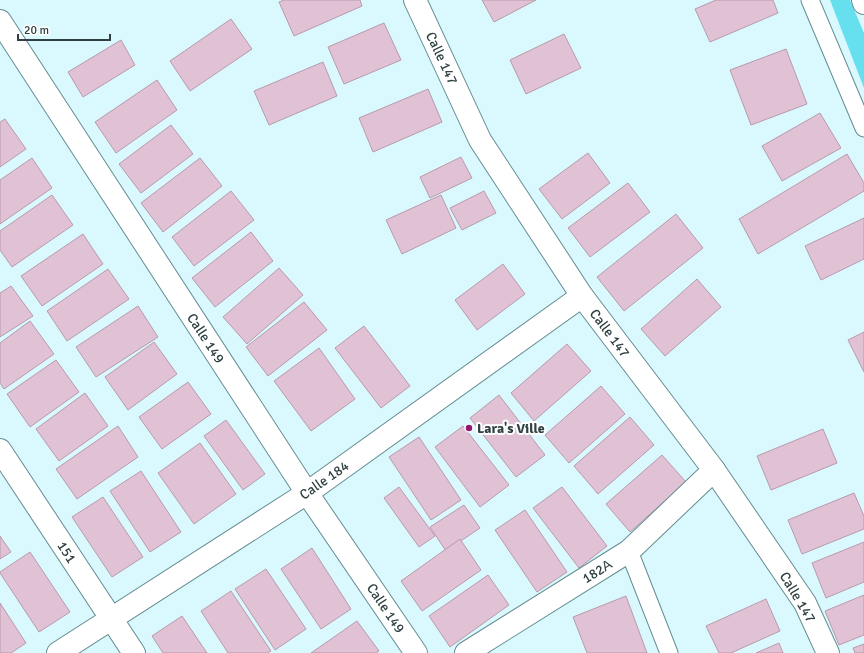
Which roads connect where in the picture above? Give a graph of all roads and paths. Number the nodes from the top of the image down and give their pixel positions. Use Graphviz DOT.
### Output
graph roads {
  1 [pos="415,0"];
  2 [pos="810,0"];
  3 [pos="863,0"];
  4 [pos="864,3"];
  5 [pos="0,21"];
  6 [pos="864,128"];
  7 [pos="582,296"];
  8 [pos="0,450"];
  9 [pos="714,470"];
  10 [pos="307,493"];
  11 [pos="628,551"];
  12 [pos="111,618"];
  13 [pos="58,653"];
  14 [pos="134,653"];
  15 [pos="416,653"];
  16 [pos="466,653"];
  17 [pos="669,653"];
  18 [pos="828,653"];
  1 -- 7 [label="street, Calle 147"];
  2 -- 6 [label="lane"];
  3 -- 4 [label="street"];
  5 -- 10 [label="street, Calle 149"];
  7 -- 9 [label="street, Calle 147"];
  7 -- 10 [label="street, Calle 184"];
  8 -- 12 [label="street, 151"];
  9 -- 11 [label="street, 182А"];
  9 -- 18 [label="street, Calle 147"];
  10 -- 12 [label="street, Calle 184"];
  10 -- 15 [label="street, Calle 149"];
  11 -- 16 [label="street, 182А"];
  11 -- 17 [label="lane"];
  12 -- 13 [label="street, Calle 184"];
  12 -- 14 [label="street, 151"];
}
